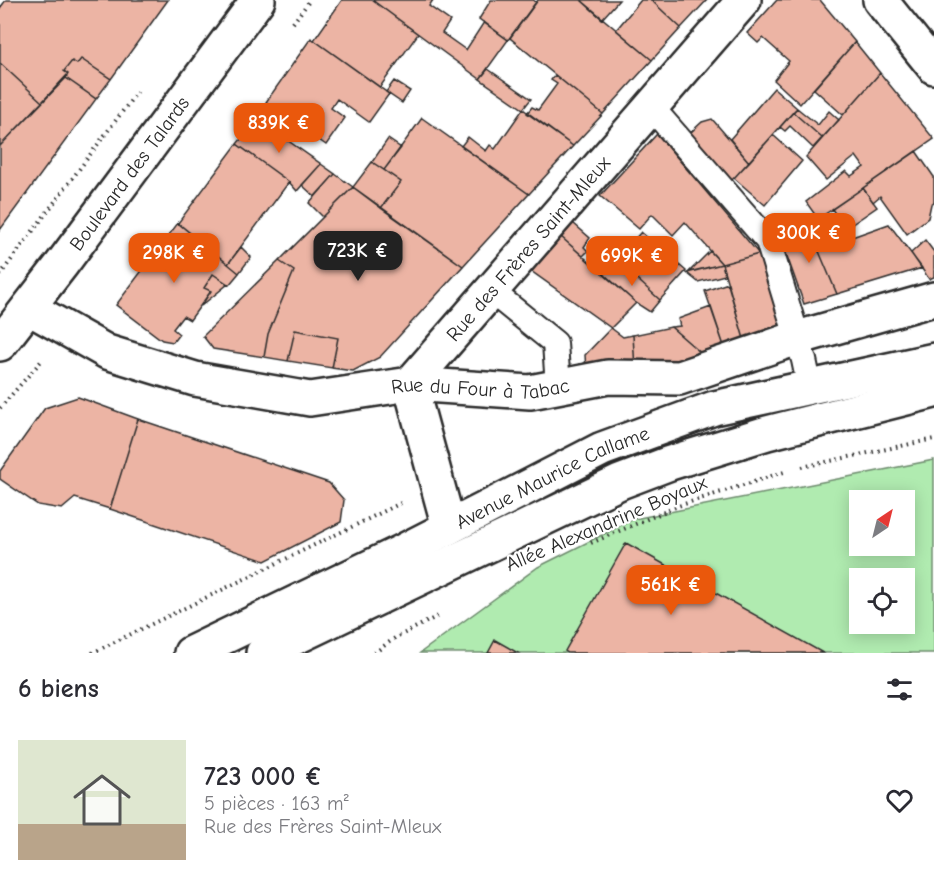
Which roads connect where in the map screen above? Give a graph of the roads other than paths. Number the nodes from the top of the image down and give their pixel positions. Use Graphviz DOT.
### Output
graph roads {
  1 [pos="258,0"];
  2 [pos="744,0"];
  3 [pos="880,0"];
  4 [pos="934,67"];
  5 [pos="652,108"];
  6 [pos="491,291"];
  7 [pos="934,299"];
  8 [pos="29,308"];
  9 [pos="797,338"];
  10 [pos="0,344"];
  11 [pos="934,360"];
  12 [pos="410,384"];
  13 [pos="558,387"];
  14 [pos="810,388"];
  15 [pos="934,391"];
  16 [pos="449,527"];
  17 [pos="191,653"];
  18 [pos="263,653"];
  1 -- 8 [label="street, Boulevard des Talards"];
  2 -- 5 [label="street, Rue des Frères Saint-Mleux"];
  3 -- 4 [label="street"];
  5 -- 6 [label="street, Rue des Frères Saint-Mleux"];
  5 -- 9 [label="lane"];
  6 -- 12 [label="street, Rue des Frères Saint-Mleux"];
  6 -- 13 [label="lane"];
  7 -- 9 [label="street, Rue du Four à Tabac"];
  8 -- 10 [label="street, Boulevard des Talards"];
  8 -- 12 [label="street, Rue du Four à Tabac"];
  9 -- 13 [label="street, Rue du Four à Tabac"];
  9 -- 14 [label="lane"];
  11 -- 14 [label="street, Avenue Maurice Callame"];
  12 -- 13 [label="street, Rue du Four à Tabac"];
  12 -- 16 [label="street"];
  14 -- 16 [label="street, Avenue Maurice Callame"];
  15 -- 18 [label="street, Avenue Maurice Callame"];
  16 -- 17 [label="street, Avenue Maurice Callame"];
}
